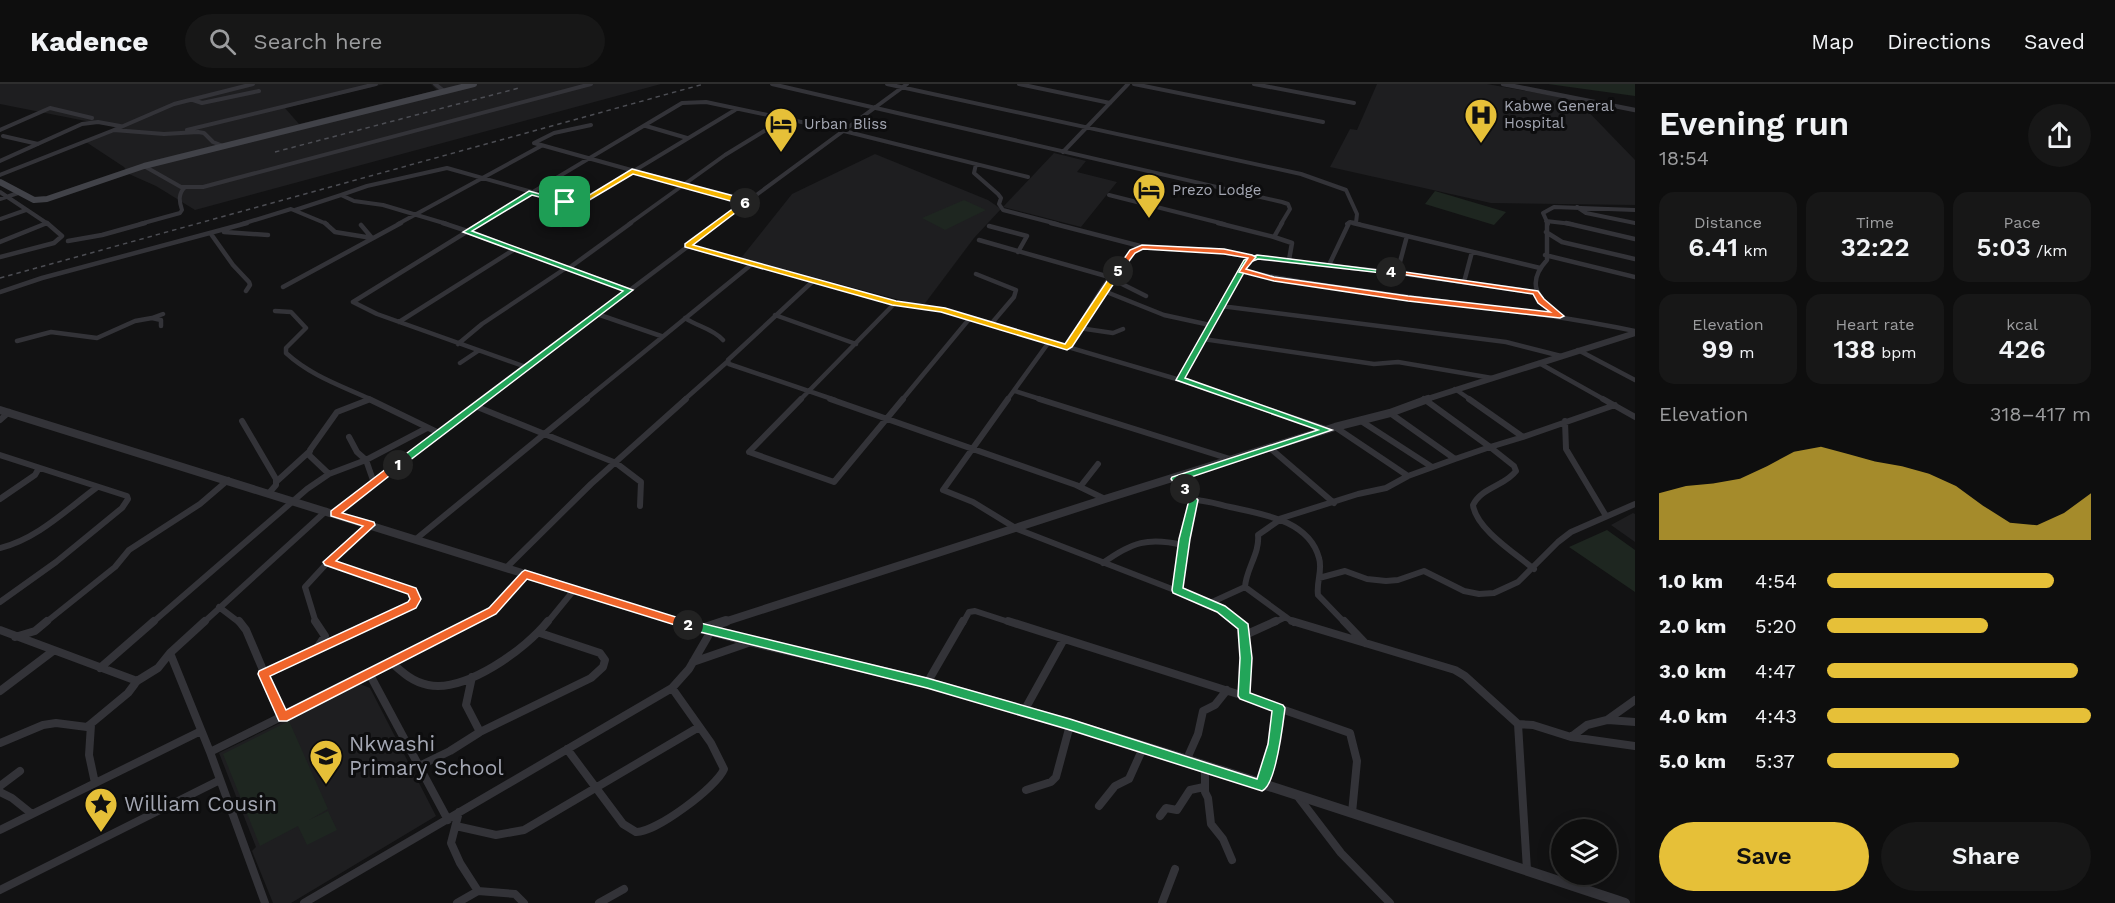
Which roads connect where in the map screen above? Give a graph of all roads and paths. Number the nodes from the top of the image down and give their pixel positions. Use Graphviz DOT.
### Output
graph roads {
  1 [pos="253,84"];
  2 [pos="376,84"];
  3 [pos="435,84"];
  4 [pos="474,84"];
  5 [pos="591,84"];
  6 [pos="772,84"];
  7 [pos="887,84"];
  8 [pos="907,84"];
  9 [pos="1019,84"];
  10 [pos="1128,84"];
  11 [pos="1134,84"];
  12 [pos="1254,84"];
  13 [pos="1503,84"];
  14 [pos="903,87"];
  15 [pos="259,90"];
  16 [pos="444,92"];
  17 [pos="193,99"];
  18 [pos="1110,103"];
  19 [pos="1354,103"];
  20 [pos="874,108"];
  21 [pos="1635,109"];
  22 [pos="736,110"];
  23 [pos="92,118"];
  24 [pos="784,118"];
  25 [pos="1323,122"];
  26 [pos="210,124"];
  27 [pos="591,125"];
  28 [pos="120,126"];
  29 [pos="646,126"];
  30 [pos="1087,128"];
  31 [pos="0,130"];
  32 [pos="114,130"];
  33 [pos="844,131"];
  34 [pos="174,133"];
  35 [pos="204,133"];
  36 [pos="3,136"];
  37 [pos="208,137"];
  38 [pos="687,138"];
  39 [pos="38,144"];
  40 [pos="223,146"];
  41 [pos="541,146"];
  42 [pos="203,151"];
  43 [pos="1063,152"];
  44 [pos="588,159"];
  45 [pos="0,161"];
  46 [pos="976,164"];
  47 [pos="144,166"];
  48 [pos="632,171"];
  49 [pos="0,175"];
  50 [pos="1028,177"];
  51 [pos="483,178"];
  52 [pos="0,182"];
  53 [pos="685,185"];
  54 [pos="186,188"];
  55 [pos="0,192"];
  56 [pos="532,192"];
  57 [pos="18,193"];
  58 [pos="341,195"];
  59 [pos="1109,195"];
  60 [pos="6,197"];
  61 [pos="0,199"];
  62 [pos="746,202"];
  63 [pos="579,204"];
  64 [pos="1577,207"];
  65 [pos="26,210"];
  66 [pos="295,210"];
  67 [pos="1635,210"];
  68 [pos="417,214"];
  69 [pos="0,219"];
  70 [pos="1546,221"];
  71 [pos="47,223"];
  72 [pos="1356,223"];
  73 [pos="1635,224"];
  74 [pos="361,225"];
  75 [pos="561,225"];
  76 [pos="989,226"];
  77 [pos="467,232"];
  78 [pos="1546,232"];
  79 [pos="214,233"];
  80 [pos="268,235"];
  81 [pos="1407,236"];
  82 [pos="1274,237"];
  83 [pos="372,238"];
  84 [pos="1635,239"];
  85 [pos="68,240"];
  86 [pos="979,240"];
  87 [pos="0,242"];
  88 [pos="688,246"];
  89 [pos="1142,247"];
  90 [pos="515,249"];
  91 [pos="1018,252"];
  92 [pos="1472,252"];
  93 [pos="1545,255"];
  94 [pos="0,257"];
  95 [pos="1252,257"];
  96 [pos="1635,259"];
  97 [pos="1289,260"];
  98 [pos="752,264"];
  99 [pos="1329,265"];
  100 [pos="567,268"];
  101 [pos="1540,268"];
  102 [pos="1241,270"];
  103 [pos="1396,273"];
  104 [pos="976,274"];
  105 [pos="1635,277"];
  106 [pos="1112,279"];
  107 [pos="812,282"];
  108 [pos="1464,282"];
  109 [pos="283,287"];
  110 [pos="629,290"];
  111 [pos="246,291"];
  112 [pos="1104,291"];
  113 [pos="0,292"];
  114 [pos="1536,292"];
  115 [pos="1146,296"];
  116 [pos="895,303"];
  117 [pos="1221,306"];
  118 [pos="275,311"];
  119 [pos="163,314"];
  120 [pos="597,314"];
  121 [pos="775,315"];
  122 [pos="1560,316"];
  123 [pos="152,318"];
  124 [pos="686,318"];
  125 [pos="970,318"];
  126 [pos="399,322"];
  127 [pos="991,324"];
  128 [pos="1210,325"];
  129 [pos="161,326"];
  130 [pos="1079,328"];
  131 [pos="1123,329"];
  132 [pos="1634,333"];
  133 [pos="661,336"];
  134 [pos="1203,339"];
  135 [pos="723,340"];
  136 [pos="17,341"];
  137 [pos="1049,342"];
  138 [pos="458,344"];
  139 [pos="856,344"];
  140 [pos="1067,347"];
  141 [pos="1578,350"];
  142 [pos="478,351"];
  143 [pos="1561,356"];
  144 [pos="727,362"];
  145 [pos="460,363"];
  146 [pos="1539,363"];
  147 [pos="526,367"];
  148 [pos="1493,378"];
  149 [pos="1180,380"];
  150 [pos="1635,380"];
  151 [pos="1455,389"];
  152 [pos="810,391"];
  153 [pos="1015,391"];
  154 [pos="1424,399"];
  155 [pos="368,400"];
  156 [pos="1615,405"];
  157 [pos="475,406"];
  158 [pos="4,411"];
  159 [pos="1390,413"];
  160 [pos="1635,417"];
  161 [pos="889,418"];
  162 [pos="0,420"];
  163 [pos="242,421"];
  164 [pos="1361,421"];
  165 [pos="1565,421"];
  166 [pos="427,428"];
  167 [pos="1331,429"];
  168 [pos="440,433"];
  169 [pos="545,434"];
  170 [pos="349,437"];
  171 [pos="1523,437"];
  172 [pos="1490,447"];
  173 [pos="973,448"];
  174 [pos="1270,448"];
  175 [pos="310,451"];
  176 [pos="3,457"];
  177 [pos="1455,459"];
  178 [pos="366,460"];
  179 [pos="1233,460"];
  180 [pos="0,462"];
  181 [pos="616,463"];
  182 [pos="1098,464"];
  183 [pos="39,468"];
  184 [pos="1432,468"];
  185 [pos="330,474"];
  186 [pos="1408,476"];
  187 [pos="1176,479"];
  188 [pos="228,480"];
  189 [pos="276,482"];
  190 [pos="374,483"];
  191 [pos="1080,487"];
  192 [pos="96,488"];
  193 [pos="269,493"];
  194 [pos="0,499"];
  195 [pos="1105,499"];
  196 [pos="1194,500"];
  197 [pos="293,501"];
  198 [pos="1334,503"];
  199 [pos="1635,504"];
  200 [pos="640,507"];
  201 [pos="330,512"];
  202 [pos="1605,516"];
  203 [pos="1280,519"];
  204 [pos="370,525"];
  205 [pos="1017,529"];
  206 [pos="416,539"];
  207 [pos="1184,545"];
  208 [pos="0,548"];
  209 [pos="328,562"];
  210 [pos="1103,563"];
  211 [pos="506,568"];
  212 [pos="1534,569"];
  213 [pos="525,574"];
  214 [pos="1319,578"];
  215 [pos="1245,588"];
  216 [pos="574,590"];
  217 [pos="1177,590"];
  218 [pos="0,602"];
  219 [pos="1210,603"];
  220 [pos="219,607"];
  221 [pos="1286,617"];
  222 [pos="0,630"];
  223 [pos="706,630"];
  224 [pos="540,633"];
  225 [pos="1245,635"];
  226 [pos="15,637"];
  227 [pos="1064,639"];
  228 [pos="755,641"];
  229 [pos="1366,644"];
  230 [pos="315,650"];
  231 [pos="53,651"];
  232 [pos="170,653"];
  233 [pos="692,662"];
  234 [pos="392,663"];
  235 [pos="100,669"];
  236 [pos="264,674"];
  237 [pos="370,675"];
  238 [pos="472,677"];
  239 [pos="137,681"];
  240 [pos="927,683"];
  241 [pos="672,688"];
  242 [pos="1227,690"];
  243 [pos="0,691"];
  244 [pos="1244,696"];
  245 [pos="1635,700"];
  246 [pos="1279,708"];
  247 [pos="1024,711"];
  248 [pos="283,717"];
  249 [pos="1607,720"];
  250 [pos="1635,722"];
  251 [pos="1518,724"];
  252 [pos="91,725"];
  253 [pos="1070,725"];
  254 [pos="699,727"];
  255 [pos="201,731"];
  256 [pos="480,732"];
  257 [pos="1571,737"];
  258 [pos="0,743"];
  259 [pos="1635,746"];
  260 [pos="1143,748"];
  261 [pos="567,749"];
  262 [pos="210,753"];
  263 [pos="1186,761"];
  264 [pos="419,766"];
  265 [pos="1205,767"];
  266 [pos="20,771"];
  267 [pos="220,780"];
  268 [pos="95,783"];
  269 [pos="0,786"];
  270 [pos="1262,786"];
  271 [pos="1204,787"];
  272 [pos="594,788"];
  273 [pos="1026,790"];
  274 [pos="0,792"];
  275 [pos="1299,798"];
  276 [pos="1099,806"];
  277 [pos="459,812"];
  278 [pos="1352,813"];
  279 [pos="32,814"];
  280 [pos="1160,816"];
  281 [pos="448,820"];
  282 [pos="456,826"];
  283 [pos="0,830"];
  284 [pos="1232,860"];
  285 [pos="1175,868"];
  286 [pos="1527,870"];
  287 [pos="624,889"];
  288 [pos="0,890"];
  289 [pos="478,891"];
  290 [pos="1598,898"];
  291 [pos="265,903"];
  292 [pos="304,903"];
  293 [pos="458,903"];
  294 [pos="524,903"];
  295 [pos="599,903"];
  296 [pos="1162,903"];
  297 [pos="1390,903"];
  298 [pos="1625,903"];
  1 -- 17 [label="street"];
  2 -- 26 [label="street"];
  3 -- 16 [label="street"];
  4 -- 16 [label="main road"];
  5 -- 54 [label="street"];
  6 -- 20 [label="street"];
  7 -- 14 [label="street"];
  8 -- 14 [label="street"];
  9 -- 18 [label="street"];
  10 -- 18 [label="street"];
  11 -- 25 [label="street"];
  12 -- 19 [label="street"];
  13 -- 21 [label="street"];
  14 -- 20 [label="street"];
  14 -- 30 [label="street"];
  15 -- 17 [label="street"];
  16 -- 40 [label="main road"];
  17 -- 28 [label="street"];
  18 -- 30 [label="street"];
  20 -- 33 [label="street"];
  20 -- 43 [label="street"];
  22 -- 24 [label="street"];
  22 -- 29 [label="street"];
  22 -- 38 [label="street"];
  23 -- 31 [label="street"];
  24 -- 33 [label="street"];
  24 -- 53 [label="street"];
  26 -- 34 [label="street"];
  26 -- 35 [label="street"];
  27 -- 41 [label="street"];
  28 -- 32 [label="street"];
  28 -- 39 [label="street"];
  29 -- 38 [label="street"];
  29 -- 44 [label="street"];
  30 -- 43 [label="street"];
  30 -- 72 [label="street"];
  32 -- 34 [label="street"];
  32 -- 49 [label="street"];
  33 -- 46 [label="street"];
  33 -- 62 [label="street"];
  34 -- 35 [label="street"];
  35 -- 37 [label="street"];
  36 -- 39 [label="street"];
  37 -- 40 [label="street"];
  37 -- 42 [label="street"];
  38 -- 48 [label="street"];
  39 -- 45 [label="street"];
  40 -- 42 [label="main road"];
  41 -- 44 [label="street"];
  41 -- 51 [label="street"];
  42 -- 47 [label="main road"];
  43 -- 82 [label="street"];
  44 -- 48 [label="street"];
  44 -- 56 [label="street"];
  46 -- 50 [label="street"];
  46 -- 89 [label="street"];
  47 -- 54 [label="street"];
  47 -- 57 [label="main road"];
  48 -- 53 [label="street"];
  48 -- 63 [label="street"];
  51 -- 56 [label="street"];
  51 -- 58 [label="street"];
  51 -- 68 [label="street"];
  52 -- 57 [label="main road"];
  53 -- 62 [label="street"];
  53 -- 100 [label="street"];
  54 -- 85 [label="street"];
  55 -- 60 [label="street"];
  56 -- 63 [label="street"];
  56 -- 77 [label="street"];
  57 -- 60 [label="street"];
  58 -- 66 [label="street"];
  58 -- 68 [label="street"];
  59 -- 82 [label="street"];
  60 -- 61 [label="street"];
  60 -- 65 [label="street"];
  62 -- 88 [label="street"];
  63 -- 75 [label="street"];
  64 -- 67 [label="street"];
  64 -- 70 [label="street"];
  64 -- 73 [label="street"];
  65 -- 69 [label="street"];
  65 -- 71 [label="street"];
  66 -- 79 [label="street"];
  66 -- 83 [label="street"];
  68 -- 77 [label="street"];
  68 -- 83 [label="street"];
  70 -- 78 [label="street"];
  70 -- 84 [label="street"];
  71 -- 87 [label="street"];
  71 -- 94 [label="street"];
  72 -- 81 [label="street"];
  72 -- 99 [label="street"];
  74 -- 83 [label="street"];
  76 -- 91 [label="street"];
  77 -- 90 [label="street"];
  77 -- 126 [label="street"];
  78 -- 93 [label="street"];
  78 -- 96 [label="street"];
  79 -- 80 [label="street"];
  79 -- 111 [label="street"];
  79 -- 113 [label="street"];
  81 -- 92 [label="street"];
  81 -- 103 [label="street"];
  82 -- 97 [label="street"];
  83 -- 109 [label="street"];
  86 -- 91 [label="street"];
  88 -- 98 [label="street"];
  88 -- 110 [label="street"];
  89 -- 95 [label="street"];
  89 -- 106 [label="street"];
  90 -- 100 [label="street"];
  90 -- 126 [label="street"];
  91 -- 106 [label="street"];
  92 -- 101 [label="street"];
  92 -- 108 [label="street"];
  93 -- 101 [label="street"];
  93 -- 105 [label="street"];
  95 -- 97 [label="street"];
  95 -- 102 [label="street"];
  97 -- 99 [label="street"];
  98 -- 107 [label="street"];
  98 -- 124 [label="street"];
  99 -- 103 [label="street"];
  100 -- 110 [label="street"];
  100 -- 138 [label="street"];
  101 -- 114 [label="street"];
  102 -- 117 [label="street"];
  102 -- 122 [label="street"];
  103 -- 108 [label="street"];
  104 -- 127 [label="street"];
  106 -- 112 [label="street"];
  106 -- 115 [label="street"];
  107 -- 116 [label="street"];
  107 -- 121 [label="street"];
  108 -- 114 [label="street"];
  110 -- 120 [label="street"];
  112 -- 128 [label="street"];
  112 -- 130 [label="street"];
  114 -- 122 [label="street"];
  116 -- 125 [label="street"];
  116 -- 139 [label="street"];
  117 -- 128 [label="street"];
  117 -- 143 [label="street"];
  118 -- 155 [label="street"];
  119 -- 123 [label="street"];
  120 -- 133 [label="street"];
  120 -- 147 [label="street"];
  121 -- 139 [label="street"];
  121 -- 144 [label="street"];
  122 -- 132 [label="street"];
  123 -- 129 [label="street"];
  123 -- 136 [label="street"];
  124 -- 133 [label="street"];
  124 -- 135 [label="street"];
  125 -- 127 [label="street"];
  125 -- 161 [label="street"];
  126 -- 138 [label="street"];
  127 -- 137 [label="street"];
  128 -- 134 [label="street"];
  130 -- 131 [label="street"];
  130 -- 140 [label="street"];
  132 -- 141 [label="street"];
  133 -- 169 [label="street"];
  134 -- 148 [label="street"];
  134 -- 149 [label="street"];
  137 -- 140 [label="street"];
  137 -- 153 [label="street"];
  138 -- 142 [label="street"];
  139 -- 152 [label="street"];
  140 -- 149 [label="street"];
  141 -- 143 [label="street"];
  141 -- 150 [label="street"];
  142 -- 145 [label="street"];
  142 -- 147 [label="street"];
  143 -- 146 [label="street"];
  144 -- 152 [label="street"];
  144 -- 181 [label="street"];
  146 -- 148 [label="street"];
  146 -- 156 [label="street"];
  147 -- 157 [label="street"];
  148 -- 151 [label="street"];
  149 -- 167 [label="street"];
  151 -- 154 [label="street"];
  151 -- 171 [label="street"];
  152 -- 161 [label="street"];
  152 -- 161 [label="street"];
  153 -- 173 [label="street"];
  153 -- 179 [label="street"];
  154 -- 159 [label="street"];
  154 -- 172 [label="street"];
  155 -- 166 [label="street"];
  155 -- 175 [label="street"];
  156 -- 160 [label="street"];
  156 -- 165 [label="street"];
  157 -- 168 [label="street"];
  157 -- 169 [label="street"];
  158 -- 162 [label="street"];
  158 -- 188 [label="street"];
  159 -- 164 [label="street"];
  159 -- 177 [label="street"];
  161 -- 173 [label="street"];
  163 -- 189 [label="street"];
  164 -- 167 [label="street"];
  164 -- 184 [label="street"];
  165 -- 171 [label="street"];
  165 -- 202 [label="street"];
  166 -- 168 [label="street"];
  166 -- 178 [label="street"];
  167 -- 174 [label="street"];
  167 -- 186 [label="street"];
  168 -- 190 [label="street"];
  169 -- 181 [label="street"];
  169 -- 206 [label="street"];
  170 -- 178 [label="street"];
  171 -- 172 [label="street"];
  172 -- 177 [label="street"];
  172 -- 212 [label="street"];
  173 -- 191 [label="street"];
  173 -- 205 [label="street"];
  174 -- 179 [label="street"];
  174 -- 198 [label="street"];
  175 -- 185 [label="street"];
  175 -- 189 [label="street"];
  176 -- 180 [label="street"];
  176 -- 183 [label="street"];
  177 -- 184 [label="street"];
  178 -- 185 [label="street"];
  178 -- 190 [label="street"];
  179 -- 187 [label="street"];
  181 -- 200 [label="street"];
  181 -- 211 [label="street"];
  182 -- 191 [label="street"];
  183 -- 192 [label="street"];
  183 -- 194 [label="street"];
  184 -- 186 [label="street"];
  185 -- 197 [label="street"];
  186 -- 198 [label="street"];
  187 -- 195 [label="street"];
  187 -- 196 [label="street"];
  188 -- 193 [label="street"];
  188 -- 226 [label="street"];
  189 -- 193 [label="street"];
  190 -- 201 [label="street"];
  191 -- 195 [label="street"];
  192 -- 208 [label="street"];
  192 -- 218 [label="street"];
  193 -- 197 [label="street"];
  195 -- 205 [label="street"];
  196 -- 203 [label="street"];
  196 -- 207 [label="street"];
  197 -- 201 [label="street"];
  197 -- 235 [label="street"];
  198 -- 203 [label="street"];
  199 -- 202 [label="street"];
  201 -- 204 [label="street"];
  201 -- 220 [label="street"];
  202 -- 212 [label="street"];
  203 -- 214 [label="street"];
  203 -- 215 [label="street"];
  204 -- 206 [label="street"];
  204 -- 209 [label="street"];
  205 -- 210 [label="street"];
  205 -- 223 [label="street"];
  206 -- 211 [label="street"];
  207 -- 210 [label="street"];
  207 -- 217 [label="street"];
  209 -- 230 [label="street"];
  209 -- 230 [label="street"];
  210 -- 217 [label="street"];
  211 -- 213 [label="street"];
  212 -- 214 [label="street"];
  213 -- 216 [label="street"];
  213 -- 234 [label="street"];
  214 -- 229 [label="street"];
  215 -- 219 [label="street"];
  215 -- 221 [label="street"];
  216 -- 223 [label="street"];
  216 -- 224 [label="street"];
  217 -- 219 [label="street"];
  219 -- 225 [label="street"];
  220 -- 232 [label="street"];
  220 -- 236 [label="street"];
  221 -- 225 [label="street"];
  221 -- 229 [label="street"];
  222 -- 226 [label="street"];
  223 -- 228 [label="street"];
  223 -- 233 [label="street"];
  224 -- 238 [label="street"];
  224 -- 256 [label="street"];
  225 -- 244 [label="street"];
  226 -- 231 [label="street"];
  227 -- 240 [label="street"];
  227 -- 242 [label="street"];
  227 -- 247 [label="street"];
  228 -- 233 [label="street"];
  228 -- 240 [label="street"];
  229 -- 251 [label="street"];
  230 -- 236 [label="street"];
  231 -- 235 [label="street"];
  231 -- 243 [label="street"];
  232 -- 239 [label="street"];
  232 -- 255 [label="street"];
  233 -- 241 [label="street"];
  234 -- 237 [label="street"];
  234 -- 238 [label="street"];
  235 -- 239 [label="street"];
  236 -- 248 [label="street"];
  237 -- 248 [label="street"];
  237 -- 264 [label="street"];
  238 -- 256 [label="street"];
  239 -- 252 [label="street"];
  240 -- 247 [label="street"];
  241 -- 254 [label="street"];
  241 -- 261 [label="street"];
  242 -- 244 [label="street"];
  242 -- 263 [label="street"];
  244 -- 246 [label="street"];
  245 -- 249 [label="street"];
  246 -- 270 [label="street"];
  246 -- 278 [label="street"];
  247 -- 253 [label="street"];
  248 -- 262 [label="street"];
  249 -- 250 [label="street"];
  249 -- 257 [label="street"];
  251 -- 257 [label="street"];
  251 -- 286 [label="street"];
  252 -- 258 [label="street"];
  252 -- 268 [label="street"];
  253 -- 260 [label="street"];
  253 -- 273 [label="street"];
  254 -- 272 [label="street"];
  254 -- 272 [label="street"];
  255 -- 262 [label="street"];
  255 -- 268 [label="street"];
  256 -- 264 [label="street"];
  257 -- 259 [label="street"];
  260 -- 263 [label="street"];
  260 -- 276 [label="street"];
  261 -- 272 [label="street"];
  261 -- 277 [label="street"];
  262 -- 267 [label="street"];
  263 -- 265 [label="street"];
  264 -- 281 [label="street"];
  265 -- 270 [label="street"];
  265 -- 271 [label="street"];
  266 -- 269 [label="street"];
  267 -- 288 [label="street"];
  267 -- 291 [label="street"];
  268 -- 279 [label="street"];
  270 -- 275 [label="street"];
  271 -- 280 [label="street"];
  271 -- 284 [label="street"];
  272 -- 282 [label="street"];
  274 -- 279 [label="street"];
  275 -- 278 [label="street"];
  275 -- 297 [label="street"];
  277 -- 281 [label="street"];
  277 -- 282 [label="street"];
  278 -- 286 [label="street"];
  279 -- 283 [label="street"];
  281 -- 292 [label="street"];
  282 -- 289 [label="street"];
  285 -- 296 [label="street"];
  286 -- 290 [label="street"];
  287 -- 295 [label="street"];
  289 -- 293 [label="street"];
  289 -- 294 [label="street"];
  290 -- 298 [label="street"];
}
